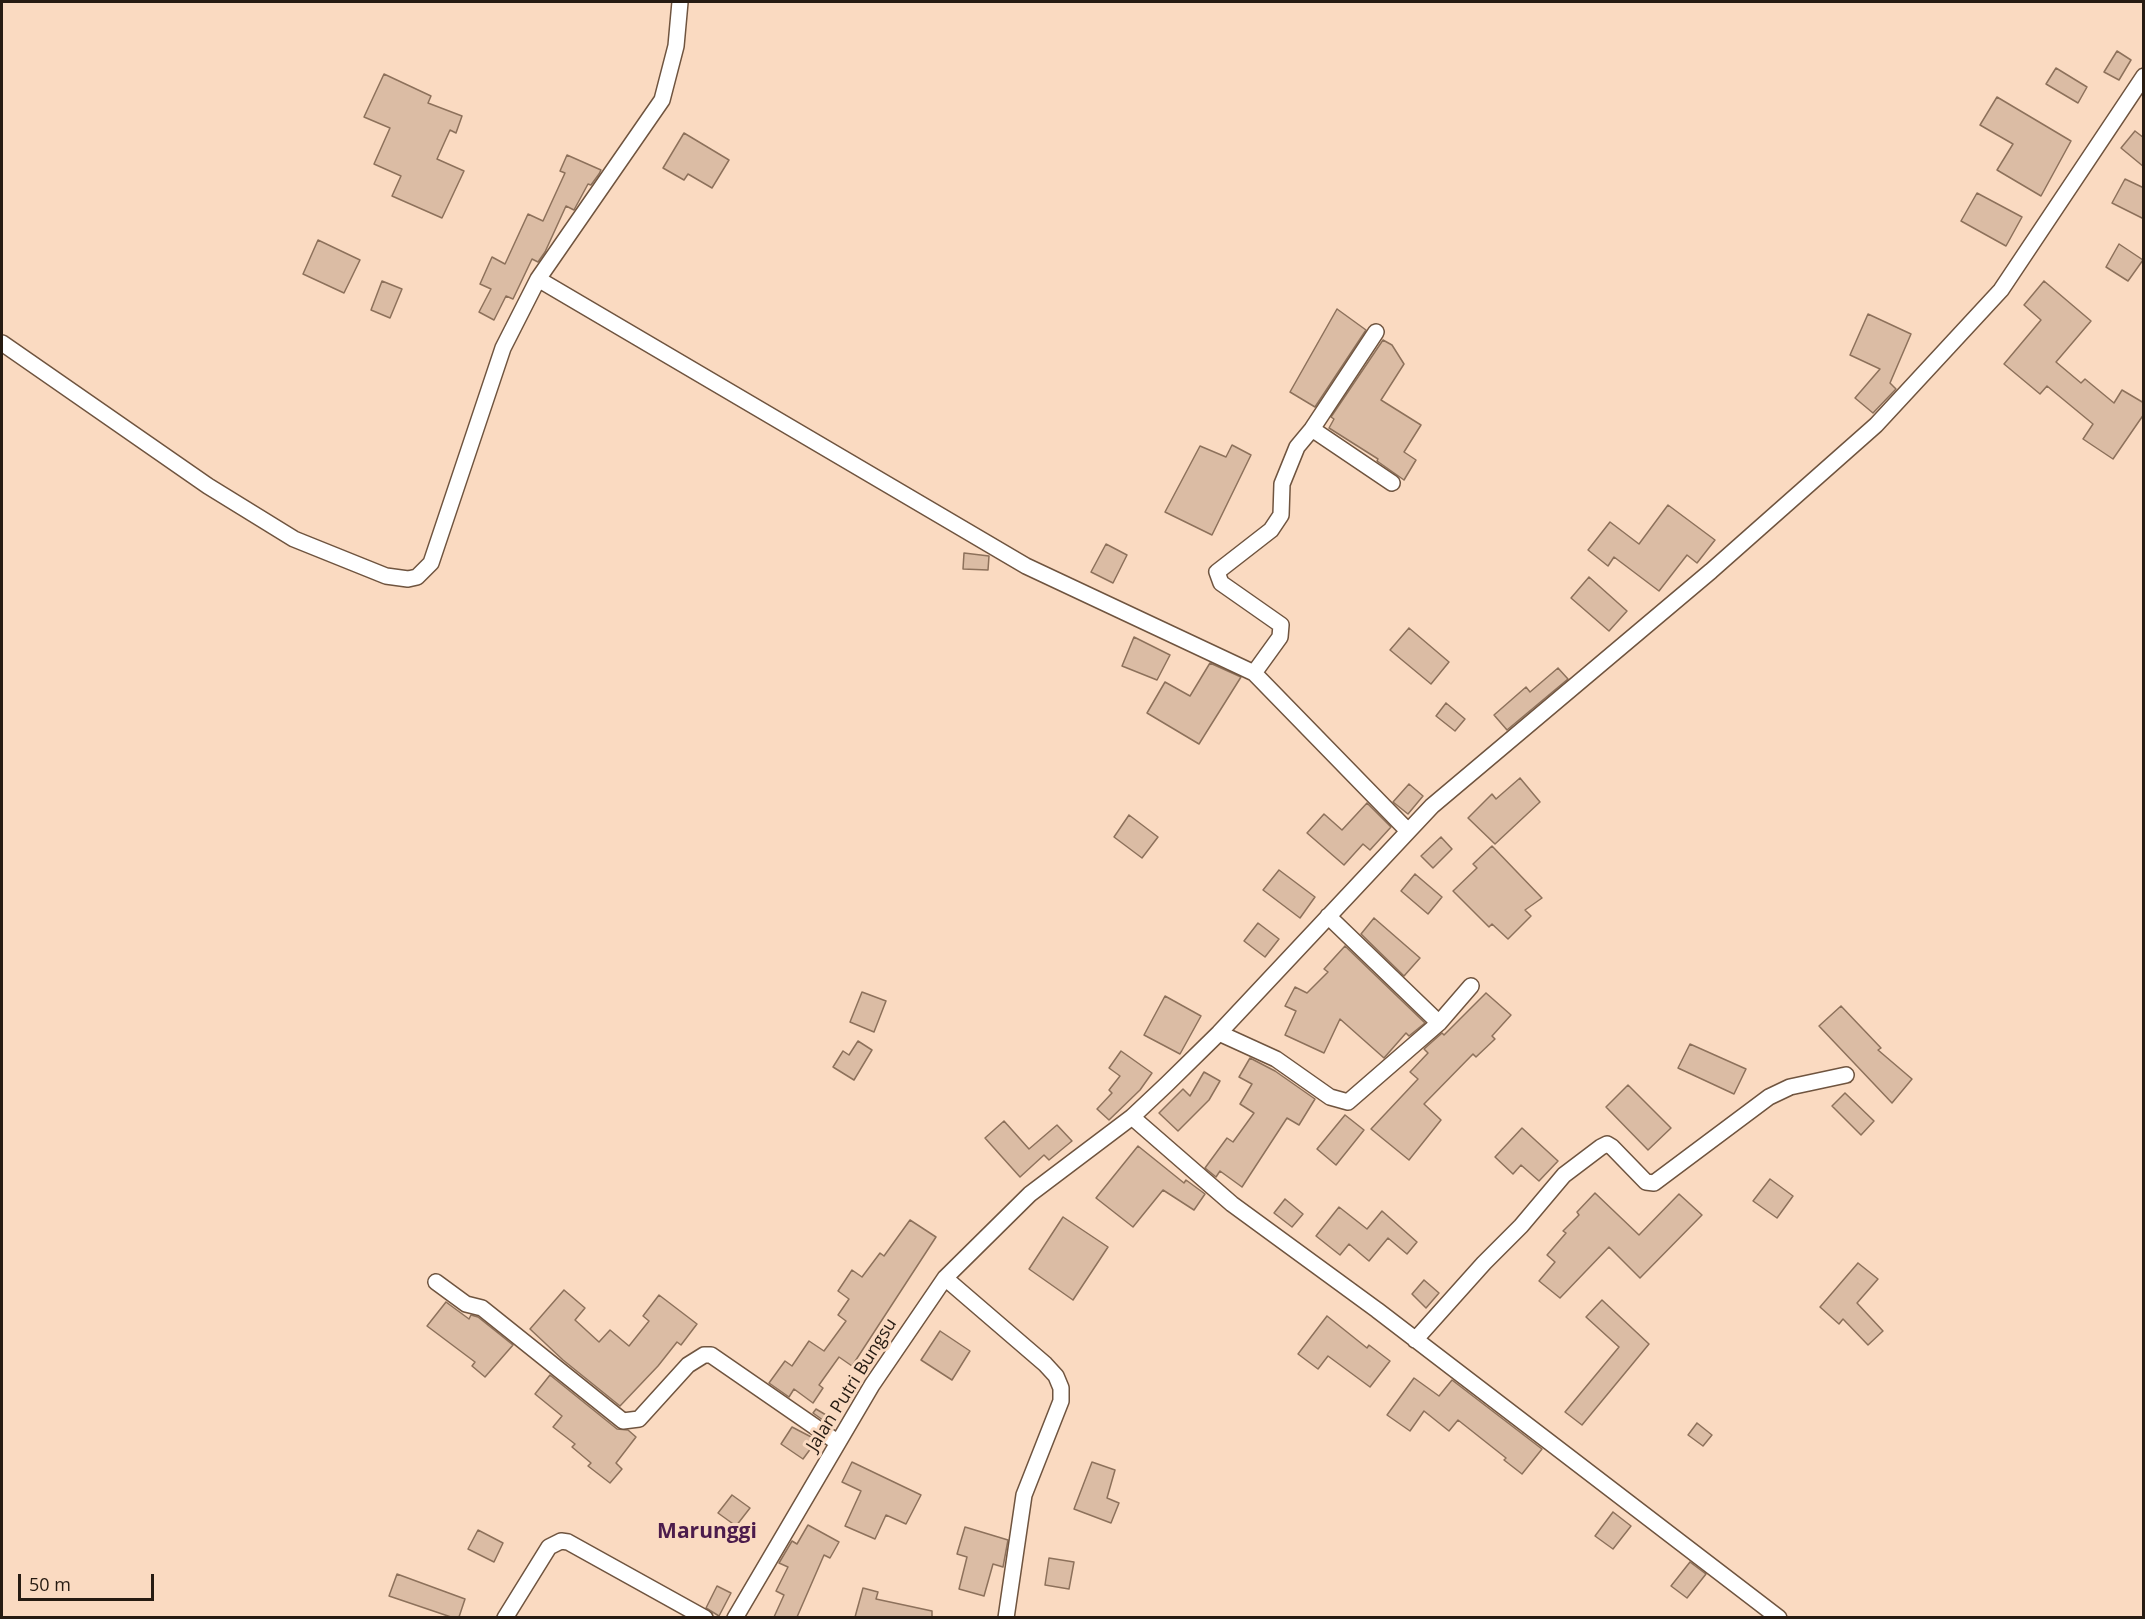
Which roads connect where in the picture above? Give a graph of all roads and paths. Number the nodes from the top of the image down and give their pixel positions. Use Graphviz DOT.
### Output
graph roads {
  1 [pos="680,2"];
  2 [pos="2144,76"];
  3 [pos="538,279"];
  4 [pos="1376,332"];
  5 [pos="2,343"];
  6 [pos="1312,429"];
  7 [pos="1392,483"];
  8 [pos="1254,673"];
  9 [pos="1408,831"];
  10 [pos="1328,916"];
  11 [pos="1471,986"];
  12 [pos="1439,1023"];
  13 [pos="1219,1033"];
  14 [pos="1846,1075"];
  15 [pos="1132,1117"];
  16 [pos="945,1278"];
  17 [pos="436,1282"];
  18 [pos="1415,1340"];
  19 [pos="837,1442"];
  20 [pos="505,1617"];
  21 [pos="705,1617"];
  22 [pos="735,1617"];
  23 [pos="1006,1617"];
  24 [pos="1779,1617"];
  1 -- 3 [label="street"];
  2 -- 9 [label="street, Jalan Putri Bungsu"];
  3 -- 5 [label="street"];
  3 -- 8 [label="street"];
  4 -- 6 [label="street"];
  6 -- 7 [label="street"];
  6 -- 8 [label="street"];
  8 -- 9 [label="street"];
  9 -- 10 [label="street, Jalan Putri Bungsu"];
  10 -- 12 [label="street"];
  10 -- 13 [label="street, Jalan Putri Bungsu"];
  11 -- 12 [label="street"];
  12 -- 13 [label="street"];
  13 -- 15 [label="street, Jalan Putri Bungsu"];
  14 -- 18 [label="street"];
  15 -- 16 [label="street, Jalan Putri Bungsu"];
  15 -- 18 [label="street"];
  16 -- 19 [label="street, Jalan Putri Bungsu"];
  16 -- 23 [label="street"];
  17 -- 19 [label="street"];
  18 -- 24 [label="street"];
  19 -- 22 [label="street, Jalan Putri Bungsu"];
  20 -- 21 [label="street"];
}
